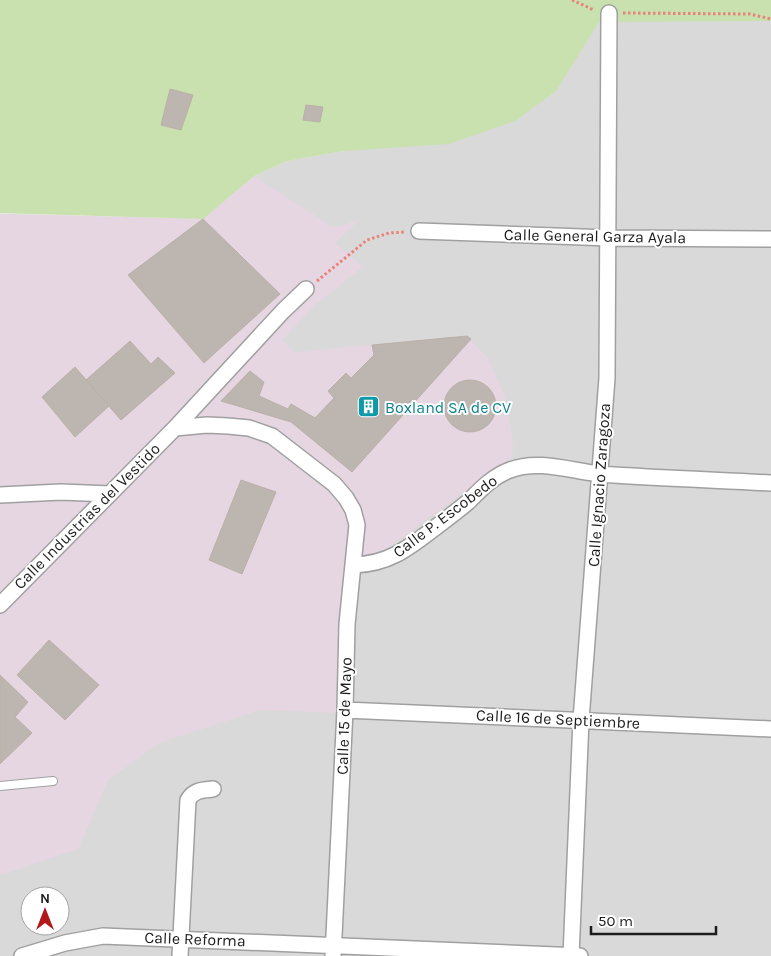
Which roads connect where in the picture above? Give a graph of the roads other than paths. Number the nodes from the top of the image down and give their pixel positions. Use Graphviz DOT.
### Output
graph roads {
  1 [pos="609,13"];
  2 [pos="418,232"];
  3 [pos="609,238"];
  4 [pos="771,239"];
  5 [pos="306,290"];
  6 [pos="175,428"];
  7 [pos="599,474"];
  8 [pos="771,483"];
  9 [pos="110,494"];
  10 [pos="0,495"];
  11 [pos="354,565"];
  12 [pos="0,605"];
  13 [pos="345,710"];
  14 [pos="581,720"];
  15 [pos="771,729"];
  16 [pos="53,781"];
  17 [pos="0,786"];
  18 [pos="213,789"];
  19 [pos="181,938"];
  20 [pos="334,951"];
  21 [pos="22,956"];
  22 [pos="180,956"];
  23 [pos="571,956"];
  24 [pos="580,956"];
  1 -- 3 [label="street, Calle Ignacio Zaragoza"];
  2 -- 3 [label="street, Calle General Garza Ayala"];
  3 -- 4 [label="street, Calle General Garza Ayala"];
  3 -- 7 [label="street, Calle Ignacio Zaragoza"];
  5 -- 6 [label="street, Calle Industrias del Vestido"];
  6 -- 9 [label="street, Calle Industrias del Vestido"];
  6 -- 11 [label="street, Calle 15 de Mayo"];
  7 -- 8 [label="street"];
  7 -- 11 [label="street, Calle P. Escobedo"];
  7 -- 14 [label="street, Calle Ignacio Zaragoza"];
  9 -- 10 [label="street"];
  9 -- 12 [label="street, Calle Industrias del Vestido"];
  11 -- 13 [label="street, Calle 15 de Mayo"];
  13 -- 14 [label="street, Calle 16 de Septiembre"];
  13 -- 20 [label="street, Calle 15 de Mayo"];
  14 -- 15 [label="street, Calle 16 de Septiembre"];
  14 -- 23 [label="street, Calle Ignacio Zaragoza"];
  16 -- 17 [label="lane"];
  18 -- 19 [label="street"];
  19 -- 20 [label="street, Calle Reforma"];
  19 -- 21 [label="street, Calle Reforma"];
  19 -- 22 [label="street"];
  20 -- 23 [label="street, Calle Reforma"];
  23 -- 24 [label="street, Calle Reforma"];
}
